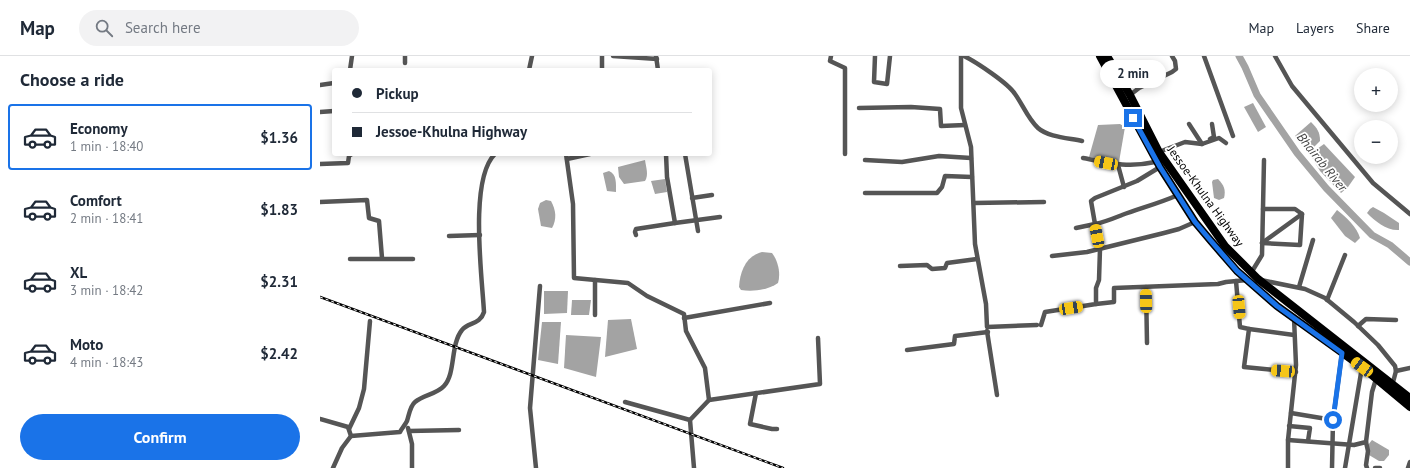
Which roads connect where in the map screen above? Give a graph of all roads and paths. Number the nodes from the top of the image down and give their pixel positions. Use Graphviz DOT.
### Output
graph roads {
  1 [pos="352,56"];
  2 [pos="405,56"];
  3 [pos="532,56"];
  4 [pos="602,56"];
  5 [pos="613,56"];
  6 [pos="831,56"];
  7 [pos="875,56"];
  8 [pos="890,56"];
  9 [pos="962,56"];
  10 [pos="1100,56"];
  11 [pos="1107,56"];
  12 [pos="1172,56"];
  13 [pos="1204,56"];
  14 [pos="1275,56"];
  15 [pos="656,58"];
  16 [pos="405,63"];
  17 [pos="350,68"];
  18 [pos="529,68"];
  19 [pos="602,68"];
  20 [pos="658,68"];
  21 [pos="332,83"];
  22 [pos="320,85"];
  23 [pos="1130,95"];
  24 [pos="859,108"];
  25 [pos="332,111"];
  26 [pos="320,112"];
  27 [pos="1189,124"];
  28 [pos="1212,124"];
  29 [pos="965,125"];
  30 [pos="1233,136"];
  31 [pos="1082,141"];
  32 [pos="1226,143"];
  33 [pos="1202,144"];
  34 [pos="1159,152"];
  35 [pos="846,154"];
  36 [pos="349,156"];
  37 [pos="493,156"];
  38 [pos="567,156"];
  39 [pos="666,156"];
  40 [pos="685,156"];
  41 [pos="971,158"];
  42 [pos="1083,158"];
  43 [pos="865,160"];
  44 [pos="1264,160"];
  45 [pos="320,164"];
  46 [pos="1158,164"];
  47 [pos="1118,165"];
  48 [pos="972,177"];
  49 [pos="1124,186"];
  50 [pos="865,193"];
  51 [pos="712,195"];
  52 [pos="1178,195"];
  53 [pos="692,198"];
  54 [pos="320,202"];
  55 [pos="1044,202"];
  56 [pos="974,203"];
  57 [pos="1263,210"];
  58 [pos="1302,214"];
  59 [pos="1410,214"];
  60 [pos="720,216"];
  61 [pos="696,220"];
  62 [pos="1195,222"];
  63 [pos="675,223"];
  64 [pos="1095,224"];
  65 [pos="1076,228"];
  66 [pos="698,231"];
  67 [pos="480,235"];
  68 [pos="636,235"];
  69 [pos="449,236"];
  70 [pos="1313,240"];
  71 [pos="1262,243"];
  72 [pos="1100,249"];
  73 [pos="1345,255"];
  74 [pos="1052,256"];
  75 [pos="382,258"];
  76 [pos="413,258"];
  77 [pos="350,259"];
  78 [pos="977,259"];
  79 [pos="900,266"];
  80 [pos="1252,278"];
  81 [pos="596,280"];
  82 [pos="1236,281"];
  83 [pos="540,286"];
  84 [pos="1146,287"];
  85 [pos="1299,287"];
  86 [pos="1327,300"];
  87 [pos="770,303"];
  88 [pos="1096,304"];
  89 [pos="595,315"];
  90 [pos="684,318"];
  91 [pos="1294,318"];
  92 [pos="1396,320"];
  93 [pos="370,322"];
  94 [pos="1358,326"];
  95 [pos="1249,329"];
  96 [pos="987,330"];
  97 [pos="1294,335"];
  98 [pos="818,338"];
  99 [pos="1147,343"];
  100 [pos="907,350"];
  101 [pos="1342,353"];
  102 [pos="1362,367"];
  103 [pos="1410,368"];
  104 [pos="1396,370"];
  105 [pos="1296,372"];
  106 [pos="1376,379"];
  107 [pos="1392,388"];
  108 [pos="756,393"];
  109 [pos="997,395"];
  110 [pos="1410,398"];
  111 [pos="709,400"];
  112 [pos="625,402"];
  113 [pos="1410,407"];
  114 [pos="1291,413"];
  115 [pos="320,419"];
  116 [pos="690,420"];
  117 [pos="1333,420"];
  118 [pos="406,423"];
  119 [pos="1290,426"];
  120 [pos="349,429"];
  121 [pos="777,429"];
  122 [pos="458,430"];
  123 [pos="408,431"];
  124 [pos="351,436"];
  125 [pos="1288,440"];
  126 [pos="1308,441"];
  127 [pos="1366,442"];
  128 [pos="1333,444"];
  129 [pos="1410,462"];
  130 [pos="333,468"];
  131 [pos="412,468"];
  132 [pos="536,468"];
  133 [pos="694,468"];
  134 [pos="1288,468"];
  135 [pos="1332,468"];
  136 [pos="1345,468"];
  137 [pos="1367,468"];
  138 [pos="1375,468"];
  139 [pos="1380,468"];
  140 [pos="1408,468"];
  1 -- 17 [label="street"];
  2 -- 16 [label="street"];
  3 -- 18 [label="street"];
  4 -- 19 [label="street"];
  5 -- 15 [label="street"];
  6 -- 35 [label="street"];
  7 -- 8 [label="street"];
  9 -- 29 [label="street"];
  9 -- 31 [label="street"];
  10 -- 46 [label="highway, Jessoe-Khulna Highway"];
  11 -- 23 [label="highway, Jessoe-Khulna Highway"];
  12 -- 23 [label="street"];
  13 -- 30 [label="street"];
  14 -- 59 [label="street"];
  15 -- 20 [label="street"];
  21 -- 22 [label="street"];
  23 -- 34 [label="highway, Jessoe-Khulna Highway"];
  24 -- 29 [label="street"];
  25 -- 26 [label="street"];
  27 -- 33 [label="street"];
  28 -- 33 [label="street"];
  29 -- 41 [label="street"];
  32 -- 33 [label="street"];
  33 -- 34 [label="street"];
  34 -- 80 [label="highway, Jessoe-Khulna Highway"];
  36 -- 45 [label="street"];
  37 -- 67 [label="street"];
  38 -- 81 [label="street"];
  39 -- 63 [label="street"];
  40 -- 53 [label="street"];
  41 -- 43 [label="street"];
  41 -- 48 [label="street"];
  42 -- 47 [label="street"];
  44 -- 57 [label="street"];
  46 -- 47 [label="street"];
  46 -- 49 [label="street"];
  46 -- 52 [label="highway, Jessoe-Khulna Highway"];
  47 -- 49 [label="street"];
  48 -- 50 [label="street"];
  48 -- 56 [label="street"];
  49 -- 64 [label="street"];
  51 -- 53 [label="street"];
  52 -- 62 [label="highway, Jessoe-Khulna Highway"];
  52 -- 64 [label="street"];
  53 -- 61 [label="street"];
  54 -- 75 [label="street"];
  55 -- 56 [label="street"];
  56 -- 78 [label="street"];
  57 -- 58 [label="street"];
  57 -- 71 [label="street"];
  58 -- 71 [label="street"];
  58 -- 71 [label="street"];
  60 -- 61 [label="street"];
  61 -- 63 [label="street"];
  61 -- 66 [label="street"];
  62 -- 72 [label="street"];
  62 -- 80 [label="highway, Jessoe-Khulna Highway"];
  63 -- 68 [label="street"];
  64 -- 65 [label="street"];
  64 -- 72 [label="street"];
  67 -- 69 [label="street"];
  67 -- 118 [label="street"];
  70 -- 85 [label="street"];
  71 -- 80 [label="street"];
  72 -- 74 [label="street"];
  72 -- 88 [label="street"];
  73 -- 86 [label="street"];
  75 -- 76 [label="street"];
  75 -- 77 [label="street"];
  78 -- 79 [label="street"];
  78 -- 96 [label="street"];
  80 -- 82 [label="street"];
  80 -- 85 [label="street"];
  80 -- 91 [label="highway, Jessoe-Khulna Highway"];
  80 -- 107 [label="highway, Jessoe-Khulna Highway"];
  81 -- 89 [label="street"];
  81 -- 90 [label="street"];
  82 -- 84 [label="street"];
  82 -- 95 [label="street"];
  83 -- 132 [label="street"];
  84 -- 88 [label="street"];
  84 -- 99 [label="street"];
  85 -- 86 [label="street"];
  86 -- 94 [label="street"];
  87 -- 90 [label="street"];
  88 -- 96 [label="street"];
  90 -- 111 [label="street"];
  91 -- 97 [label="street"];
  91 -- 101 [label="highway, Jessoe-Khulna Highway"];
  92 -- 94 [label="street"];
  93 -- 120 [label="street"];
  94 -- 104 [label="street"];
  95 -- 97 [label="street"];
  95 -- 105 [label="street"];
  96 -- 100 [label="street"];
  96 -- 109 [label="street"];
  97 -- 105 [label="street"];
  98 -- 108 [label="street"];
  101 -- 102 [label="highway, Jessoe-Khulna Highway"];
  101 -- 117 [label="street"];
  102 -- 106 [label="highway, Jessoe-Khulna Highway"];
  102 -- 136 [label="street"];
  103 -- 104 [label="street"];
  104 -- 107 [label="street"];
  105 -- 114 [label="street"];
  106 -- 107 [label="highway, Jessoe-Khulna Highway"];
  106 -- 127 [label="street"];
  107 -- 110 [label="highway, Jessoe-Khulna Highway"];
  107 -- 113 [label="highway, Jessoe-Khulna Highway"];
  108 -- 111 [label="street"];
  108 -- 121 [label="street"];
  111 -- 116 [label="street"];
  112 -- 116 [label="street"];
  114 -- 117 [label="street"];
  114 -- 119 [label="street"];
  115 -- 120 [label="street"];
  116 -- 133 [label="street"];
  117 -- 128 [label="street"];
  118 -- 123 [label="street"];
  118 -- 124 [label="street"];
  119 -- 125 [label="street"];
  119 -- 126 [label="street"];
  120 -- 124 [label="street"];
  122 -- 123 [label="street"];
  123 -- 131 [label="street"];
  124 -- 130 [label="street"];
  125 -- 126 [label="street"];
  125 -- 134 [label="street"];
  126 -- 128 [label="street"];
  127 -- 128 [label="street"];
  127 -- 137 [label="street"];
  128 -- 135 [label="street"];
  129 -- 140 [label="street"];
  138 -- 139 [label="street"];
}
